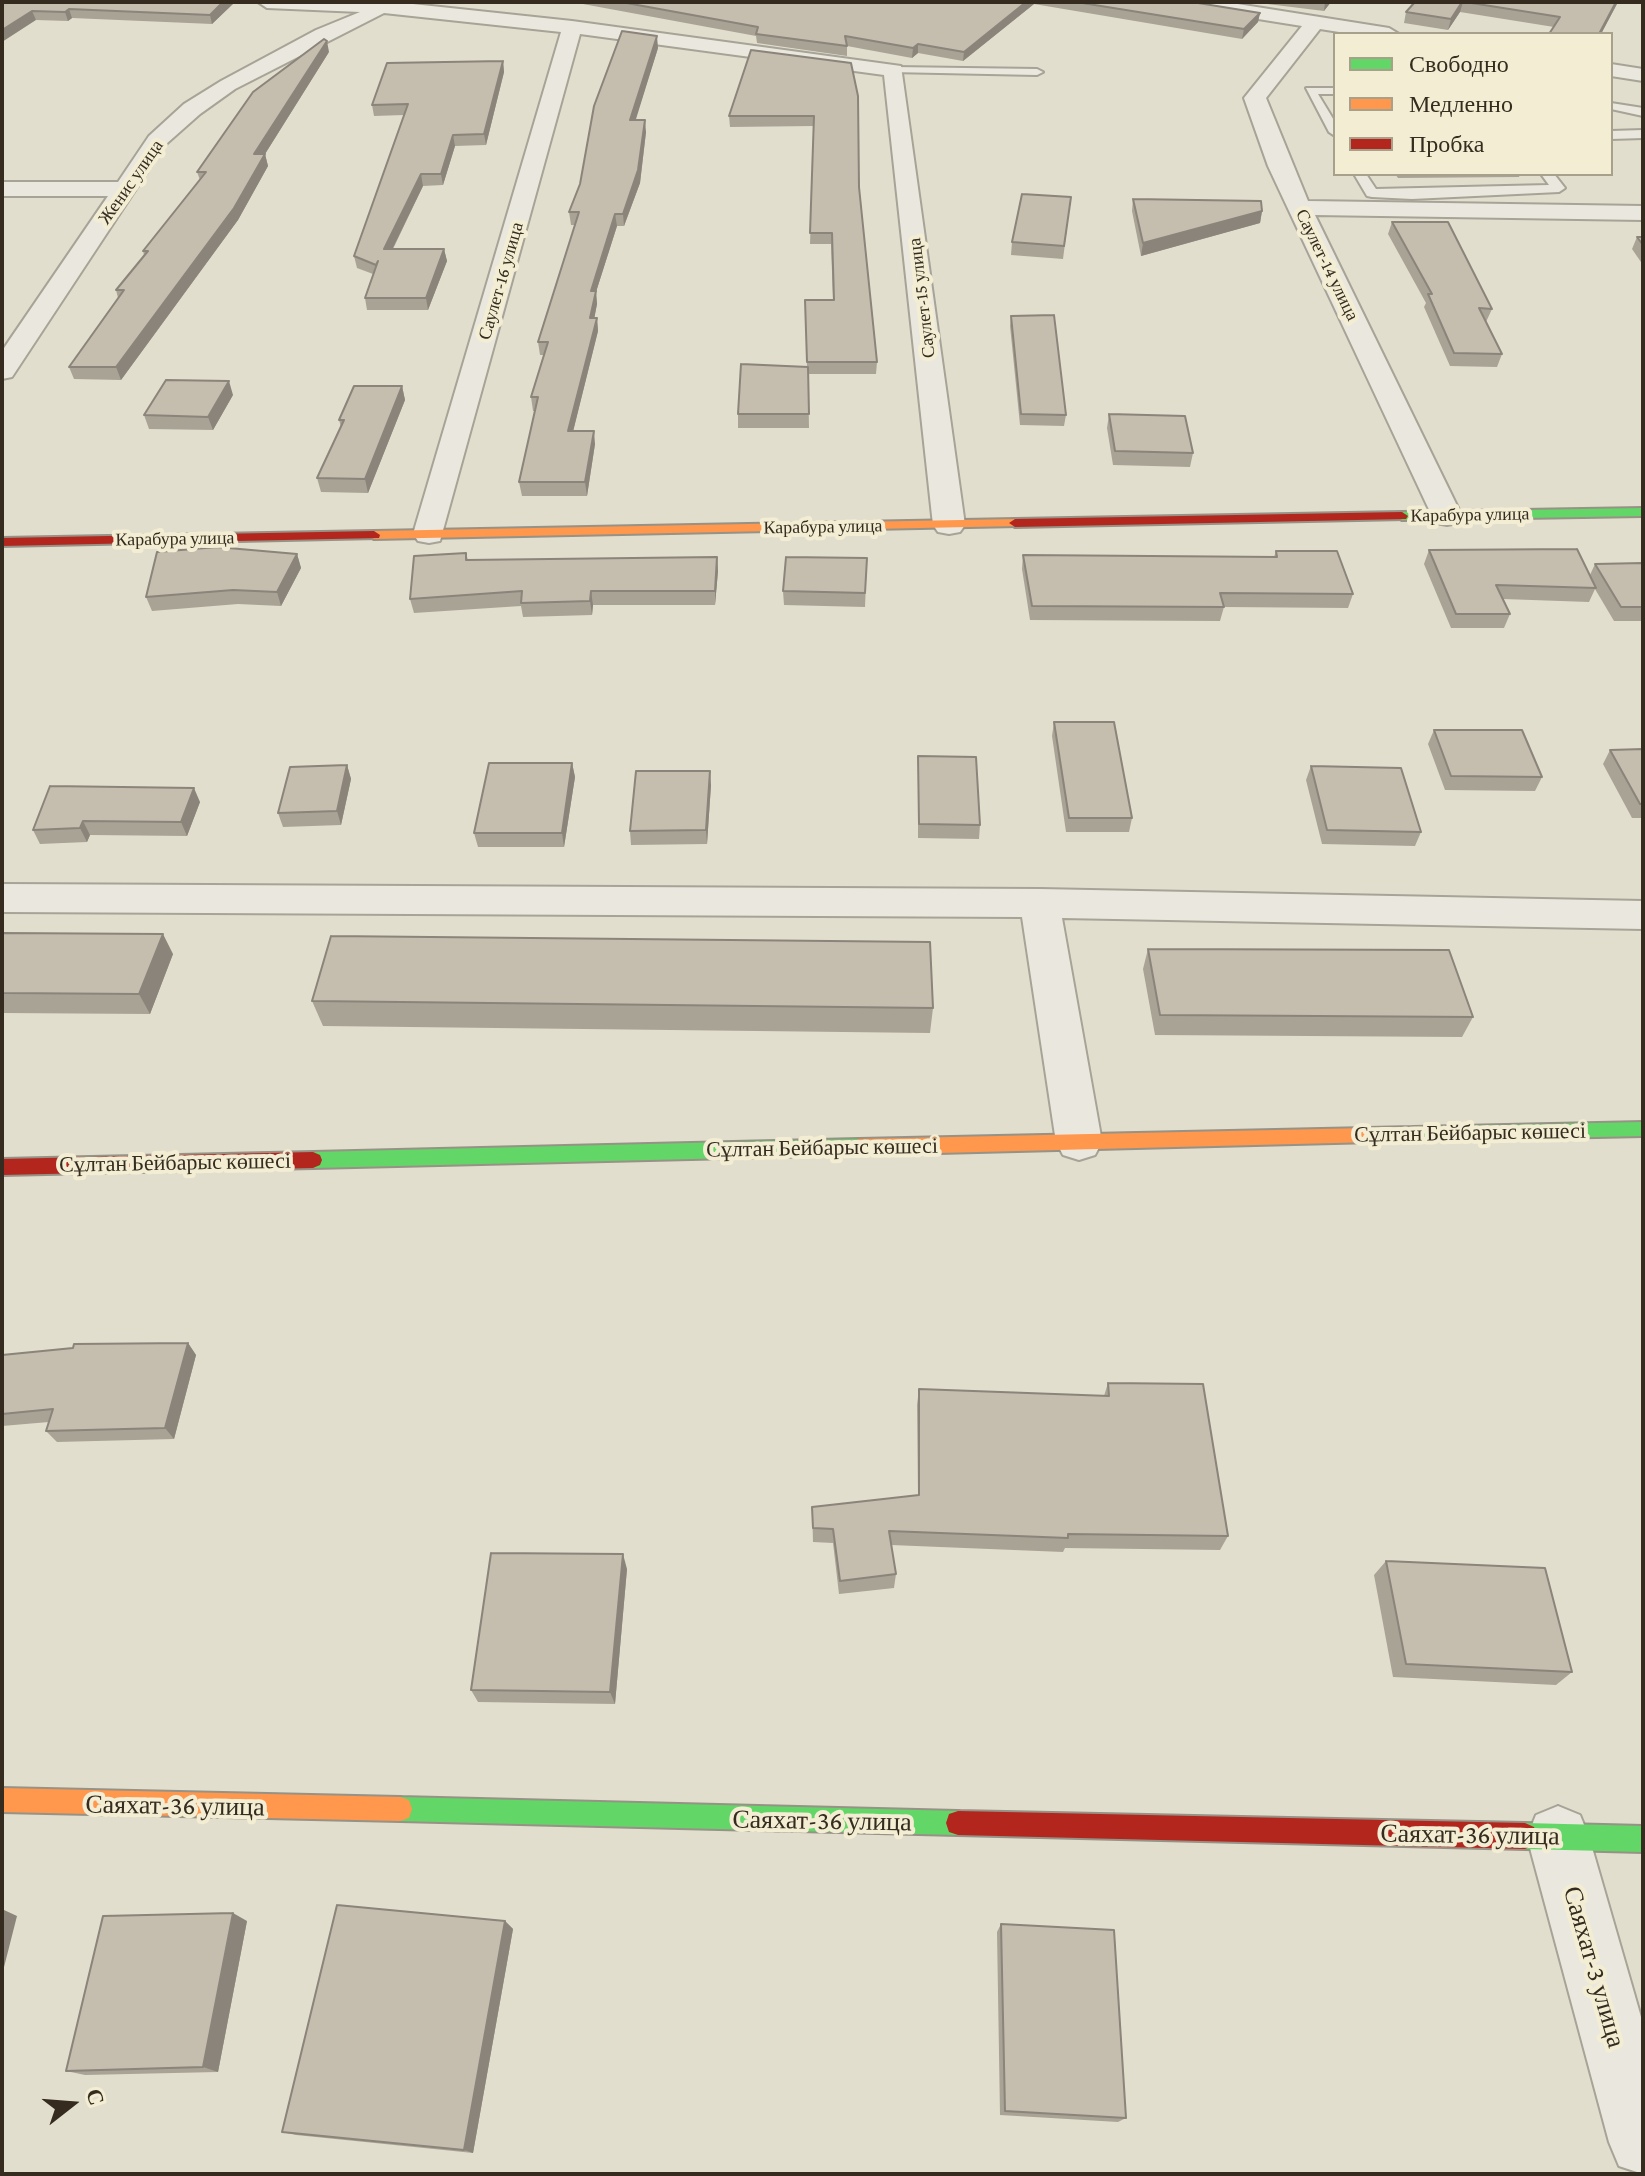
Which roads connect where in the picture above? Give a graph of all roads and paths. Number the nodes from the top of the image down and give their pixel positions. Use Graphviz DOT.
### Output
graph roads {
  1 [pos="267,2"];
  2 [pos="1189,2"];
  3 [pos="391,5"];
  4 [pos="1315,22"];
  5 [pos="572,27"];
  6 [pos="1370,32"];
  7 [pos="894,70"];
  8 [pos="1613,70"];
  9 [pos="1037,72"];
  10 [pos="1643,75"];
  11 [pos="1333,91"];
  12 [pos="1613,106"];
  13 [pos="1643,112"];
  14 [pos="1333,129"];
  15 [pos="1643,134"];
  16 [pos="1613,135"];
  17 [pos="1361,176"];
  18 [pos="1549,176"];
  19 [pos="2,189"];
  20 [pos="126,189"];
  21 [pos="1300,208"];
  22 [pos="1643,213"];
  23 [pos="2,371"];
  24 [pos="1643,512"];
  25 [pos="1447,516"];
  26 [pos="949,525"];
  27 [pos="429,534"];
  28 [pos="2,542"];
  29 [pos="2,898"];
  30 [pos="1040,903"];
  31 [pos="1643,915"];
  32 [pos="1643,1129"];
  33 [pos="1079,1142"];
  34 [pos="2,1167"];
  35 [pos="2,1800"];
  36 [pos="1558,1837"];
  37 [pos="1643,1839"];
  38 [pos="1643,2142"];
  1 -- 3 [label="street"];
  2 -- 4 [label="street"];
  3 -- 5 [label="street"];
  3 -- 20 [label="street, Женис улица"];
  4 -- 6 [label="street"];
  4 -- 21 [label="street, Саулет-14 улица"];
  5 -- 7 [label="street"];
  5 -- 27 [label="street, Саулет-16 улица"];
  7 -- 9 [label="lane"];
  7 -- 26 [label="street, Саулет-15 улица"];
  8 -- 10 [label="street"];
  11 -- 14 [label="lane"];
  12 -- 13 [label="lane"];
  15 -- 16 [label="lane"];
  17 -- 18 [label="lane"];
  19 -- 20 [label="street"];
  20 -- 23 [label="street, Женис улица"];
  21 -- 22 [label="street"];
  21 -- 25 [label="street, Саулет-14 улица"];
  24 -- 25 [label="street, Карабура улица"];
  25 -- 26 [label="street, Карабура улица"];
  26 -- 27 [label="street, Карабура улица"];
  27 -- 28 [label="street, Карабура улица"];
  29 -- 30 [label="street"];
  30 -- 31 [label="street"];
  30 -- 33 [label="street"];
  32 -- 33 [label="street, Сұлтан Бейбарыс көшесі"];
  33 -- 34 [label="street, Сұлтан Бейбарыс көшесі"];
  35 -- 36 [label="street, Саяхат-36 улица"];
  36 -- 37 [label="street, Саяхат-36 улица"];
  36 -- 38 [label="street, Саяхат-3 улица"];
}
